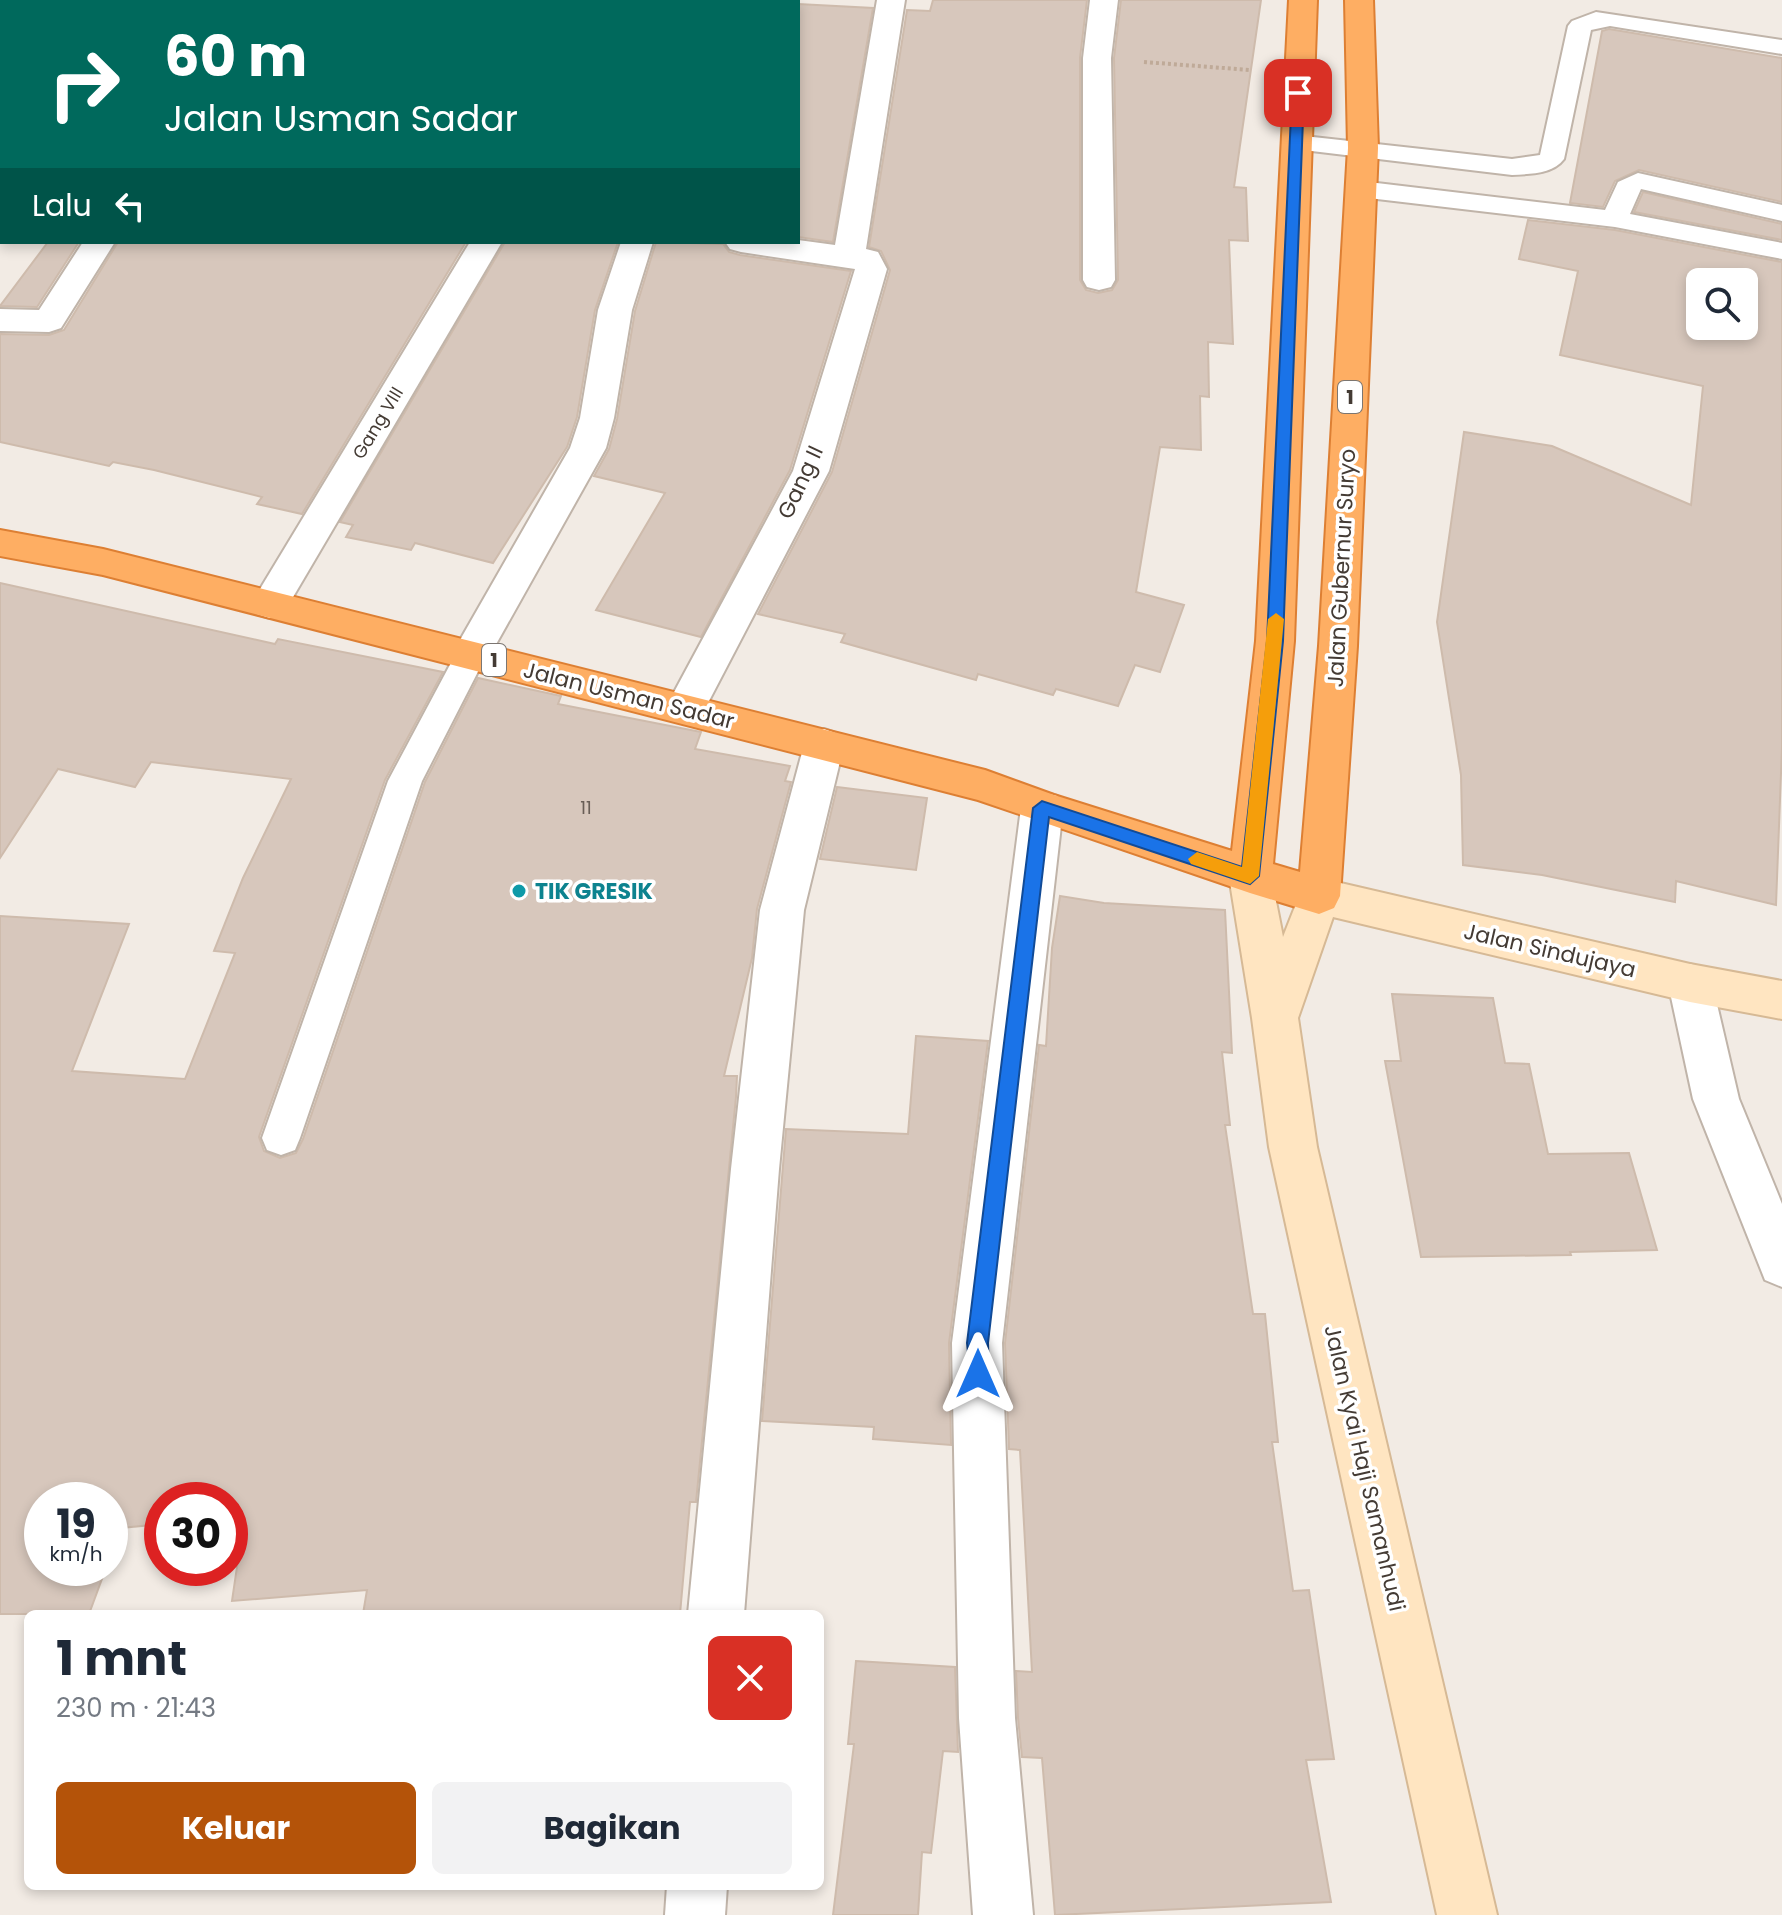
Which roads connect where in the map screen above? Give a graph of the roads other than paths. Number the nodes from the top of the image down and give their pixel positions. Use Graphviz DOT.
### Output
graph roads {
  1 [pos="891,0"];
  2 [pos="1104,0"];
  3 [pos="1303,0"];
  4 [pos="1359,0"];
  5 [pos="1782,47"];
  6 [pos="1295,142"];
  7 [pos="1363,148"];
  8 [pos="1360,189"];
  9 [pos="1782,213"];
  10 [pos="1615,219"];
  11 [pos="98,244"];
  12 [pos="485,244"];
  13 [pos="636,244"];
  14 [pos="758,244"];
  15 [pos="1782,251"];
  16 [pos="849,255"];
  17 [pos="1099,280"];
  18 [pos="0,320"];
  19 [pos="0,543"];
  20 [pos="270,604"];
  21 [pos="471,654"];
  22 [pos="685,709"];
  23 [pos="824,745"];
  24 [pos="1042,808"];
  25 [pos="1250,876"];
  26 [pos="1319,896"];
  27 [pos="1690,983"];
  28 [pos="1782,1000"];
  29 [pos="1275,1018"];
  30 [pos="281,1138"];
  31 [pos="1782,1264"];
  32 [pos="716,1610"];
  33 [pos="697,1890"];
  34 [pos="695,1915"];
  35 [pos="1003,1915"];
  36 [pos="1467,1915"];
  1 -- 16 [label="street"];
  2 -- 17 [label="street"];
  3 -- 6 [label="highway"];
  4 -- 7 [label="highway, Jalan Gubernur Suryo / 1"];
  5 -- 7 [label="lane"];
  6 -- 7 [label="lane"];
  6 -- 25 [label="highway"];
  7 -- 8 [label="highway, Jalan Gubernur Suryo / 1"];
  8 -- 10 [label="lane"];
  8 -- 26 [label="highway, Jalan Gubernur Suryo / 1"];
  9 -- 10 [label="lane"];
  10 -- 15 [label="lane"];
  11 -- 18 [label="street"];
  12 -- 20 [label="street, Gang VIII"];
  13 -- 21 [label="street"];
  14 -- 16 [label="street"];
  16 -- 22 [label="street, Gang II"];
  19 -- 20 [label="highway, Jalan Usman Sadar / 1"];
  20 -- 21 [label="highway, Jalan Usman Sadar / 1"];
  21 -- 22 [label="highway, Jalan Usman Sadar / 1"];
  21 -- 30 [label="lane"];
  22 -- 23 [label="highway, Jalan Usman Sadar / 1"];
  23 -- 24 [label="highway, Jalan Usman Sadar / 1"];
  23 -- 32 [label="street"];
  24 -- 25 [label="highway, Jalan Usman Sadar / 1"];
  24 -- 35 [label="street"];
  25 -- 26 [label="highway, 1"];
  25 -- 29 [label="main road, Jalan Kyai Haji Samanhudi"];
  26 -- 27 [label="main road, Jalan Sindujaya"];
  26 -- 29 [label="main road, Jalan Kyai Haji Samanhudi"];
  27 -- 28 [label="main road, Jalan Sindujaya"];
  27 -- 31 [label="street"];
  29 -- 36 [label="main road, Jalan Kyai Haji Samanhudi"];
  33 -- 34 [label="street"];
}
